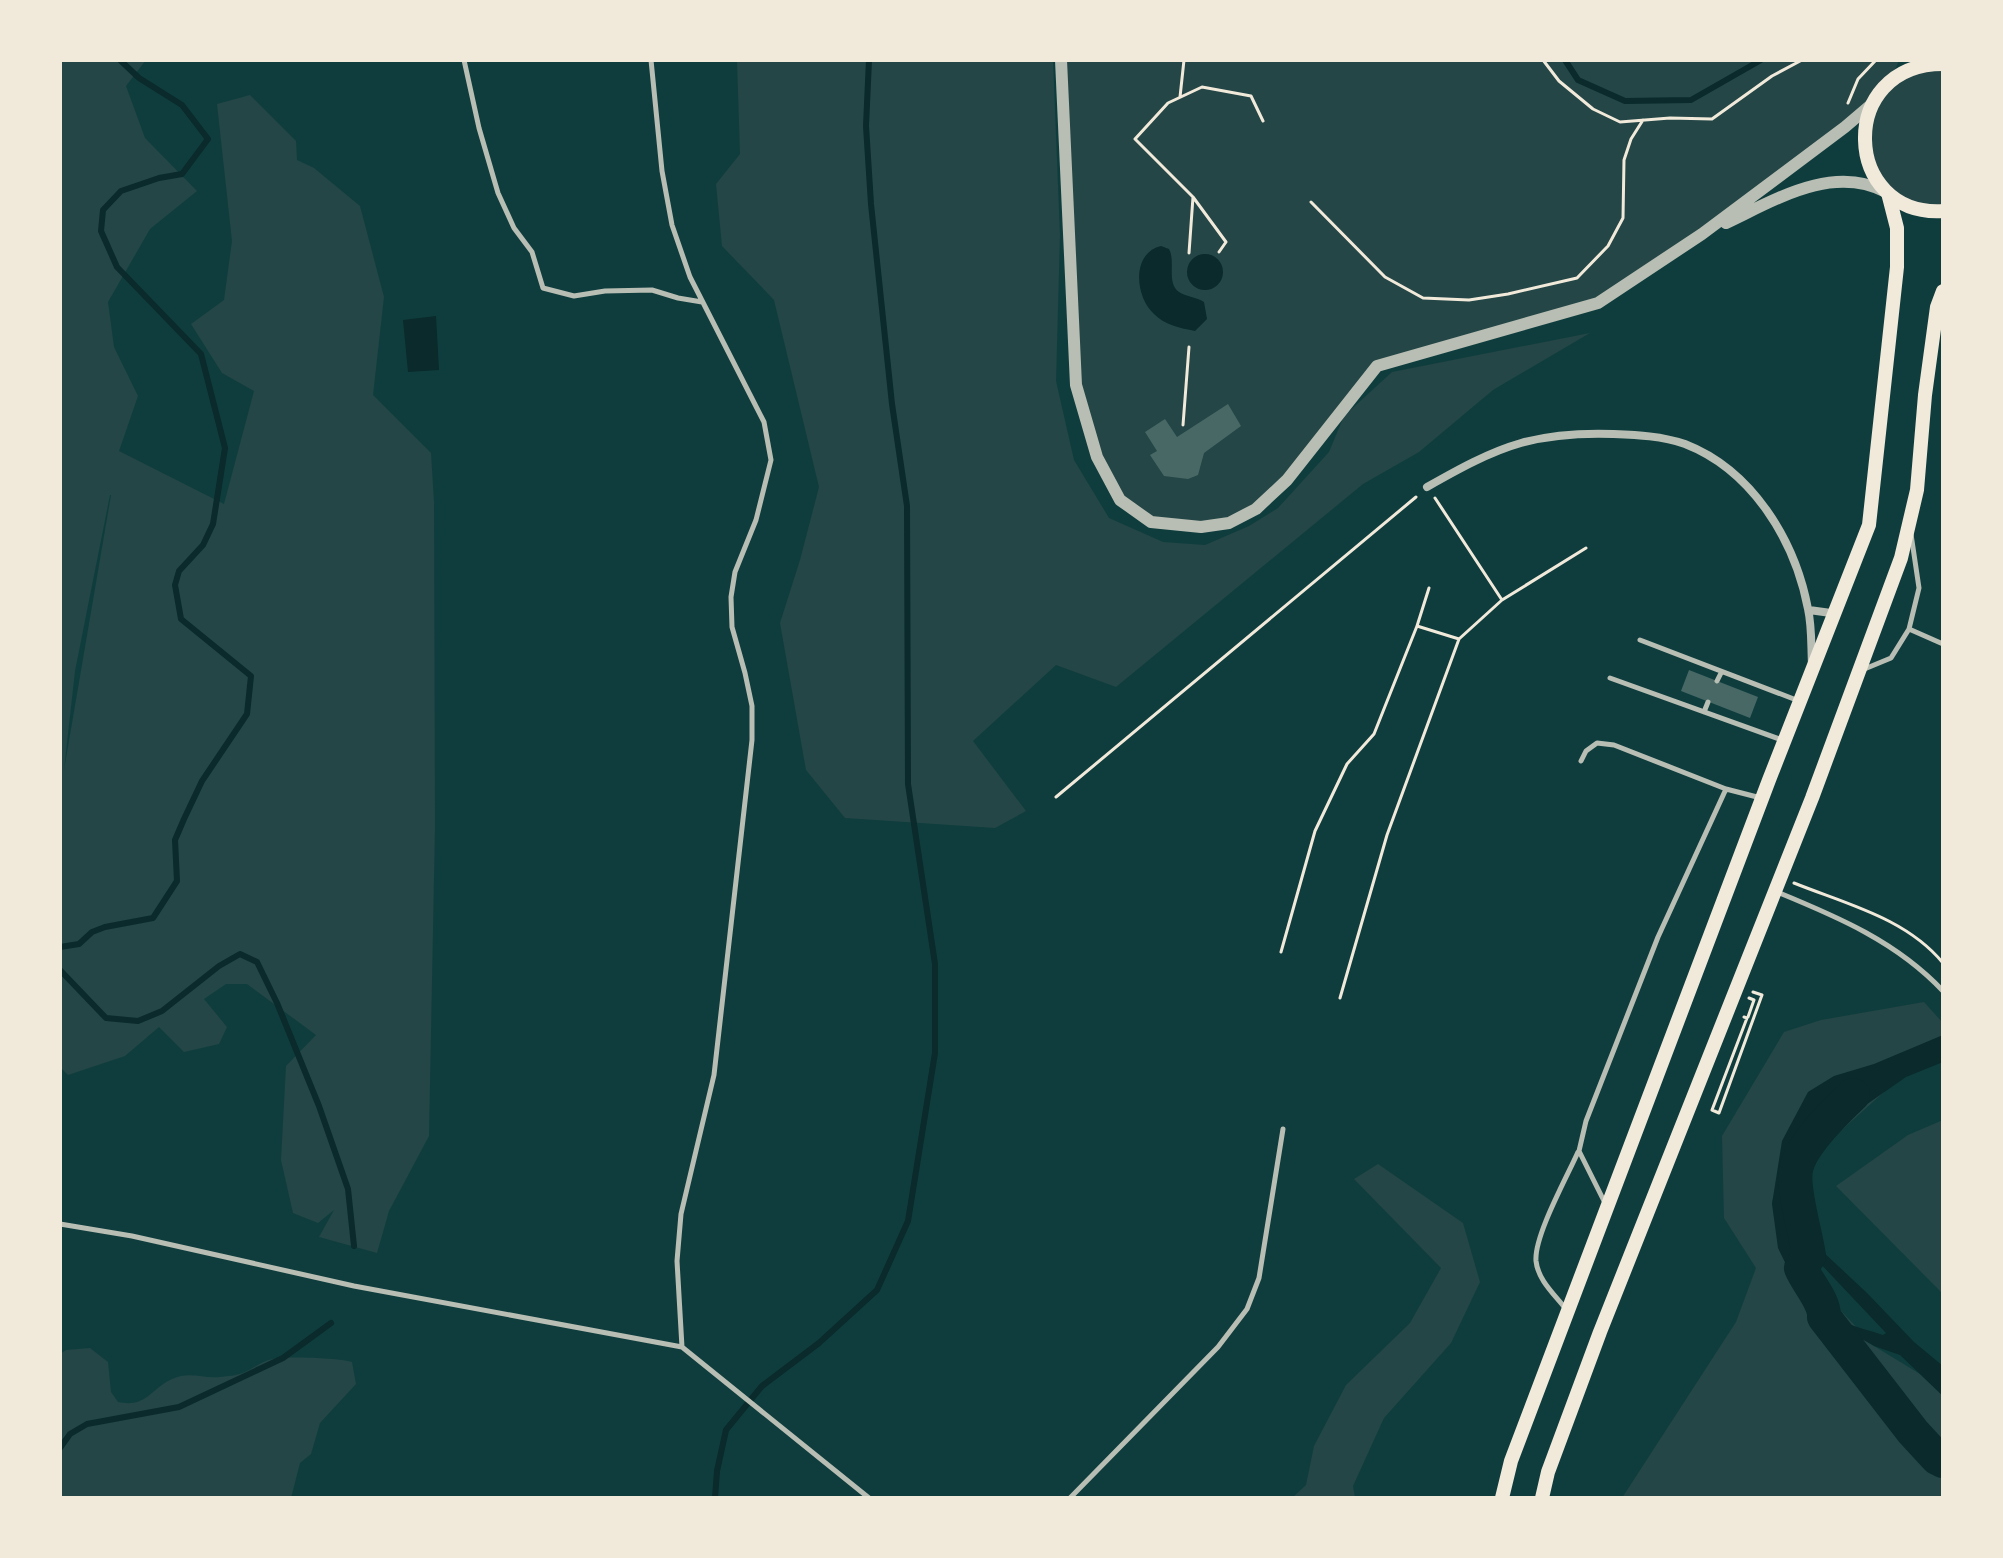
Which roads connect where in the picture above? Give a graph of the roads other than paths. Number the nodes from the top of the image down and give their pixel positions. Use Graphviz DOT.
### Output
graph roads {
  1 [pos="464,60"];
  2 [pos="651,60"];
  3 [pos="1061,60"];
  4 [pos="1899,60"];
  5 [pos="1943,64"];
  6 [pos="1892,79"];
  7 [pos="1872,104"];
  8 [pos="1888,193"];
  9 [pos="1943,211"];
  10 [pos="1702,234"];
  11 [pos="1943,291"];
  12 [pos="702,302"];
  13 [pos="1427,487"];
  14 [pos="1910,527"];
  15 [pos="1838,606"];
  16 [pos="1809,610"];
  17 [pos="1909,629"];
  18 [pos="1640,640"];
  19 [pos="1943,644"];
  20 [pos="1812,669"];
  21 [pos="1857,672"];
  22 [pos="1721,673"];
  23 [pos="1610,678"];
  24 [pos="1717,681"];
  25 [pos="1800,701"];
  26 [pos="1708,702"];
  27 [pos="1704,712"];
  28 [pos="1785,742"];
  29 [pos="1581,761"];
  30 [pos="1726,789"];
  31 [pos="1762,798"];
  32 [pos="1777,884"];
  33 [pos="1943,991"];
  34 [pos="1283,1129"];
  35 [pos="1579,1151"];
  36 [pos="1608,1208"];
  37 [pos="60,1224"];
  38 [pos="1568,1312"];
  39 [pos="682,1347"];
  40 [pos="869,1498"];
  41 [pos="1070,1498"];
  42 [pos="1502,1498"];
  43 [pos="1542,1498"];
  1 -- 12 [label="lane"];
  2 -- 12 [label="lane"];
  3 -- 10 [label="street"];
  4 -- 6 [label="main road"];
  5 -- 6 [label="main road"];
  6 -- 7 [label="main road"];
  7 -- 8 [label="main road"];
  7 -- 10 [label="street"];
  8 -- 9 [label="main road"];
  8 -- 10 [label="street"];
  8 -- 15 [label="main road"];
  11 -- 14 [label="main road"];
  12 -- 39 [label="lane"];
  13 -- 16 [label="street"];
  14 -- 17 [label="lane"];
  14 -- 21 [label="main road"];
  15 -- 16 [label="street"];
  15 -- 20 [label="main road"];
  16 -- 20 [label="street"];
  17 -- 19 [label="lane"];
  17 -- 21 [label="lane"];
  18 -- 22 [label="lane"];
  20 -- 25 [label="main road"];
  21 -- 32 [label="main road"];
  22 -- 24 [label="lane"];
  22 -- 25 [label="lane"];
  23 -- 27 [label="lane"];
  25 -- 28 [label="main road"];
  26 -- 27 [label="lane"];
  27 -- 28 [label="lane"];
  28 -- 31 [label="main road"];
  29 -- 30 [label="lane"];
  30 -- 31 [label="lane"];
  30 -- 35 [label="lane"];
  31 -- 36 [label="main road"];
  32 -- 33 [label="lane"];
  32 -- 43 [label="main road"];
  34 -- 41 [label="lane"];
  35 -- 36 [label="lane"];
  35 -- 38 [label="lane"];
  36 -- 38 [label="main road"];
  37 -- 39 [label="lane"];
  38 -- 42 [label="main road"];
  39 -- 40 [label="lane"];
}
